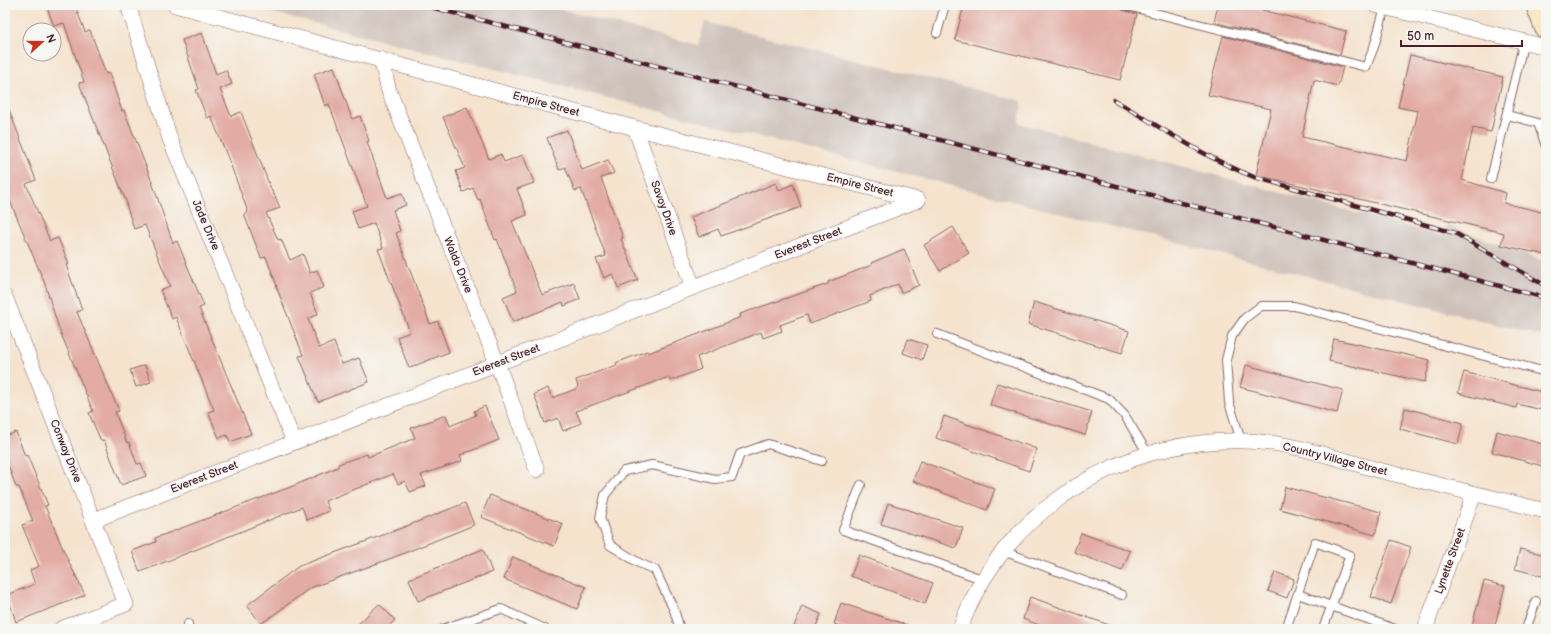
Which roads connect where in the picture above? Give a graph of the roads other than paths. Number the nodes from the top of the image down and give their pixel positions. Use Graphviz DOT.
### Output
graph roads {
  1 [pos="128,5"];
  2 [pos="175,5"];
  3 [pos="945,5"];
  4 [pos="1124,5"];
  5 [pos="1537,5"];
  6 [pos="1380,6"];
  7 [pos="1546,28"];
  8 [pos="937,33"];
  9 [pos="1524,41"];
  10 [pos="1546,47"];
  11 [pos="382,59"];
  12 [pos="1506,115"];
  13 [pos="635,128"];
  14 [pos="1546,146"];
  15 [pos="1491,179"];
  16 [pos="918,200"];
  17 [pos="693,287"];
  18 [pos="5,297"];
  19 [pos="936,334"];
  20 [pos="497,363"];
  21 [pos="1546,372"];
  22 [pos="294,442"];
  23 [pos="1241,442"];
  24 [pos="1148,454"];
  25 [pos="822,460"];
  26 [pos="537,470"];
  27 [pos="861,485"];
  28 [pos="1474,494"];
  29 [pos="1546,511"];
  30 [pos="94,520"];
  31 [pos="1003,551"];
  32 [pos="982,579"];
  33 [pos="1298,594"];
  34 [pos="1122,595"];
  35 [pos="1536,601"];
  36 [pos="1331,606"];
  37 [pos="61,629"];
  38 [pos="443,629"];
  39 [pos="545,629"];
  40 [pos="676,629"];
  41 [pos="960,629"];
  42 [pos="1286,629"];
  43 [pos="1323,629"];
  44 [pos="1395,629"];
  45 [pos="1425,629"];
  46 [pos="1526,629"];
  1 -- 22 [label="street, Jade Drive"];
  2 -- 11 [label="street, Empire Street"];
  3 -- 8 [label="lane"];
  4 -- 6 [label="lane"];
  5 -- 7 [label="street"];
  6 -- 9 [label="street"];
  9 -- 10 [label="street"];
  9 -- 12 [label="lane"];
  11 -- 13 [label="street, Empire Street"];
  11 -- 20 [label="street, Waldo Drive"];
  12 -- 14 [label="lane"];
  12 -- 15 [label="lane"];
  13 -- 16 [label="street, Empire Street"];
  13 -- 17 [label="street, Savoy Drive"];
  16 -- 17 [label="street, Everest Street"];
  17 -- 20 [label="street, Everest Street"];
  18 -- 30 [label="street, Conway Drive"];
  19 -- 24 [label="lane"];
  20 -- 22 [label="street, Everest Street"];
  20 -- 26 [label="street, Waldo Drive"];
  21 -- 23 [label="lane"];
  22 -- 30 [label="street, Everest Street"];
  23 -- 24 [label="street, Country Village Street"];
  23 -- 28 [label="street, Country Village Street"];
  24 -- 31 [label="street, Country Village Street"];
  25 -- 40 [label="lane"];
  27 -- 32 [label="lane"];
  28 -- 29 [label="street, Country Village Street"];
  28 -- 45 [label="street, Lynette Street"];
  30 -- 37 [label="street, Conway Drive"];
  31 -- 32 [label="street, Country Village Street"];
  31 -- 34 [label="lane"];
  32 -- 41 [label="street, Country Village Street"];
  33 -- 36 [label="lane"];
  33 -- 36 [label="lane"];
  33 -- 42 [label="lane"];
  35 -- 46 [label="lane"];
  36 -- 43 [label="lane"];
  36 -- 44 [label="lane"];
  38 -- 39 [label="lane"];
}
